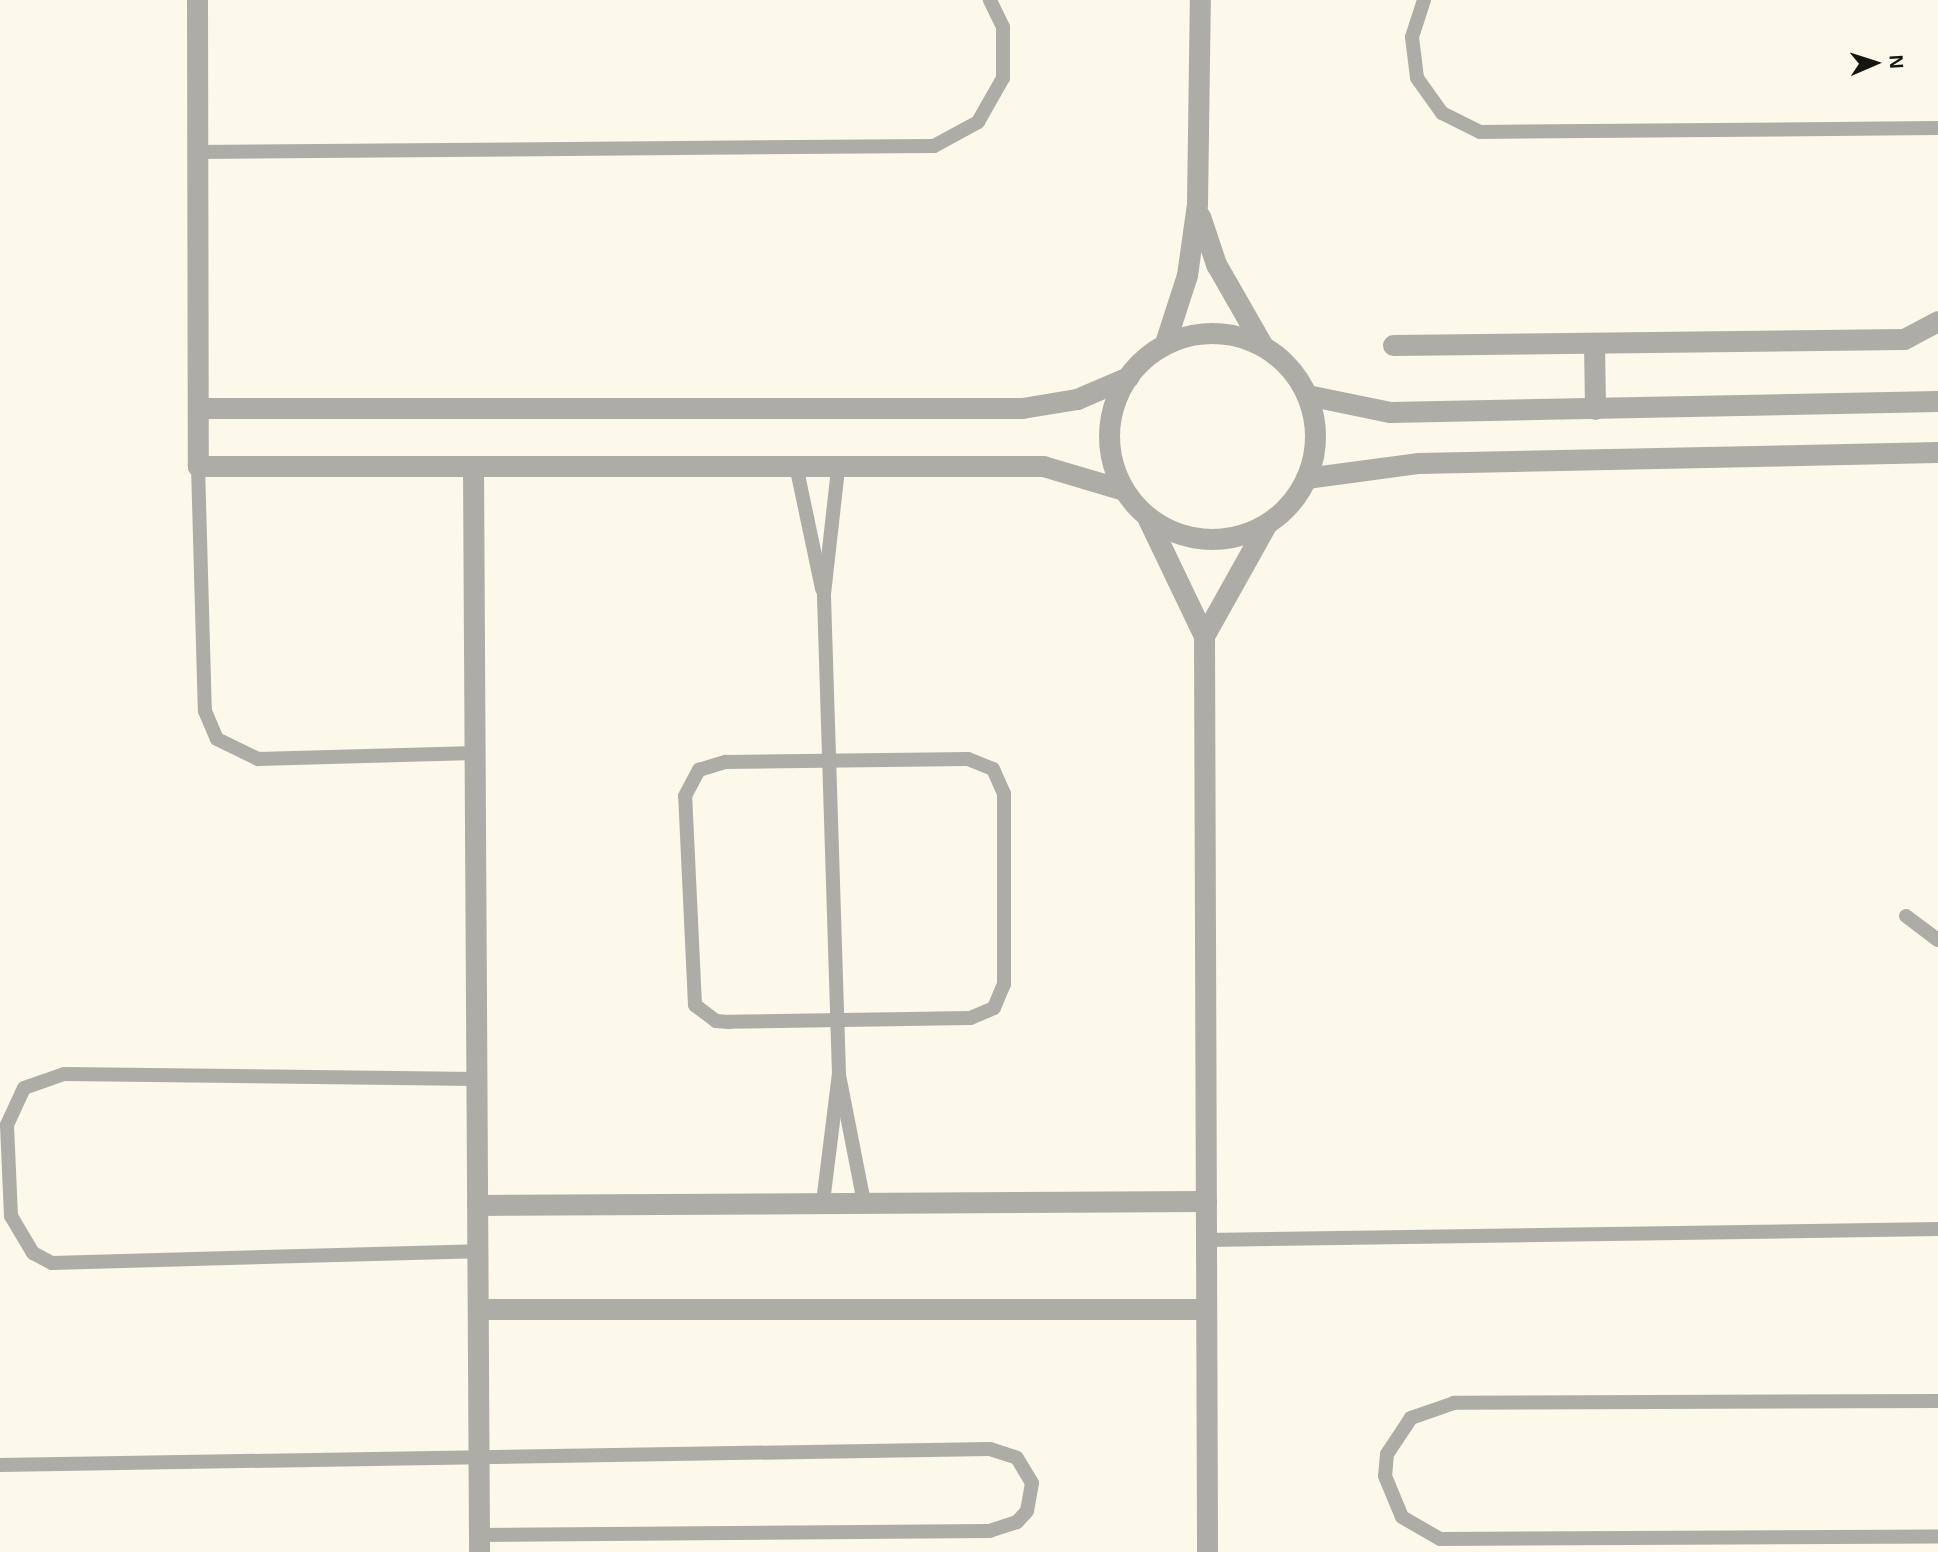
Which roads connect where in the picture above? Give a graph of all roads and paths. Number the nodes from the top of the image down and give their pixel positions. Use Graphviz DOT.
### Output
graph roads {
  1 [pos="197,0"];
  2 [pos="990,0"];
  3 [pos="1199,0"];
  4 [pos="1424,0"];
  5 [pos="1938,128"];
  6 [pos="197,152"];
  7 [pos="1197,204"];
  8 [pos="1938,321"];
  9 [pos="1165,343"];
  10 [pos="1594,343"];
  11 [pos="1393,345"];
  12 [pos="1263,346"];
  13 [pos="1128,377"];
  14 [pos="1307,395"];
  15 [pos="1938,401"];
  16 [pos="198,408"];
  17 [pos="1595,409"];
  18 [pos="1938,452"];
  19 [pos="198,466"];
  20 [pos="473,466"];
  21 [pos="838,469"];
  22 [pos="797,470"];
  23 [pos="1306,478"];
  24 [pos="1124,490"];
  25 [pos="1147,517"];
  26 [pos="1267,524"];
  27 [pos="824,594"];
  28 [pos="1204,636"];
  29 [pos="474,753"];
  30 [pos="829,761"];
  31 [pos="1906,916"];
  32 [pos="1938,940"];
  33 [pos="837,1021"];
  34 [pos="839,1074"];
  35 [pos="476,1079"];
  36 [pos="1206,1200"];
  37 [pos="823,1202"];
  38 [pos="864,1202"];
  39 [pos="477,1205"];
  40 [pos="1938,1229"];
  41 [pos="1206,1240"];
  42 [pos="477,1251"];
  43 [pos="478,1309"];
  44 [pos="1206,1309"];
  45 [pos="1938,1401"];
  46 [pos="478,1457"];
  47 [pos="0,1465"];
  48 [pos="1938,1536"];
  49 [pos="479,1544"];
  50 [pos="1207,1552"];
  1 -- 6 [label="street"];
  2 -- 6 [label="lane"];
  3 -- 7 [label="street"];
  4 -- 5 [label="lane"];
  6 -- 16 [label="street"];
  7 -- 9 [label="street"];
  7 -- 12 [label="street"];
  8 -- 10 [label="street"];
  9 -- 12 [label="street"];
  9 -- 13 [label="street"];
  10 -- 11 [label="street"];
  10 -- 17 [label="street"];
  12 -- 14 [label="street"];
  13 -- 16 [label="street"];
  13 -- 24 [label="street"];
  14 -- 17 [label="street"];
  14 -- 23 [label="street"];
  15 -- 17 [label="street"];
  16 -- 19 [label="street"];
  18 -- 23 [label="street"];
  19 -- 20 [label="street"];
  19 -- 29 [label="lane"];
  20 -- 22 [label="street"];
  20 -- 29 [label="street"];
  21 -- 22 [label="street"];
  21 -- 24 [label="street"];
  21 -- 27 [label="lane"];
  22 -- 27 [label="lane"];
  23 -- 26 [label="street"];
  24 -- 25 [label="street"];
  25 -- 26 [label="street"];
  25 -- 28 [label="street"];
  26 -- 28 [label="street"];
  27 -- 30 [label="lane"];
  28 -- 36 [label="street"];
  29 -- 35 [label="street"];
  30 -- 33 [label="lane"];
  30 -- 33 [label="lane"];
  30 -- 33 [label="lane"];
  31 -- 32 [label="lane"];
  33 -- 34 [label="lane"];
  34 -- 37 [label="lane"];
  34 -- 38 [label="lane"];
  35 -- 39 [label="street"];
  35 -- 42 [label="lane"];
  36 -- 38 [label="street"];
  36 -- 41 [label="street"];
  37 -- 38 [label="street"];
  37 -- 39 [label="street"];
  39 -- 42 [label="street"];
  40 -- 41 [label="lane"];
  41 -- 44 [label="street"];
  42 -- 43 [label="street"];
  43 -- 44 [label="street"];
  43 -- 46 [label="street"];
  44 -- 50 [label="street"];
  45 -- 48 [label="lane"];
  46 -- 47 [label="lane"];
  46 -- 49 [label="street"];
  46 -- 49 [label="lane"];
}
